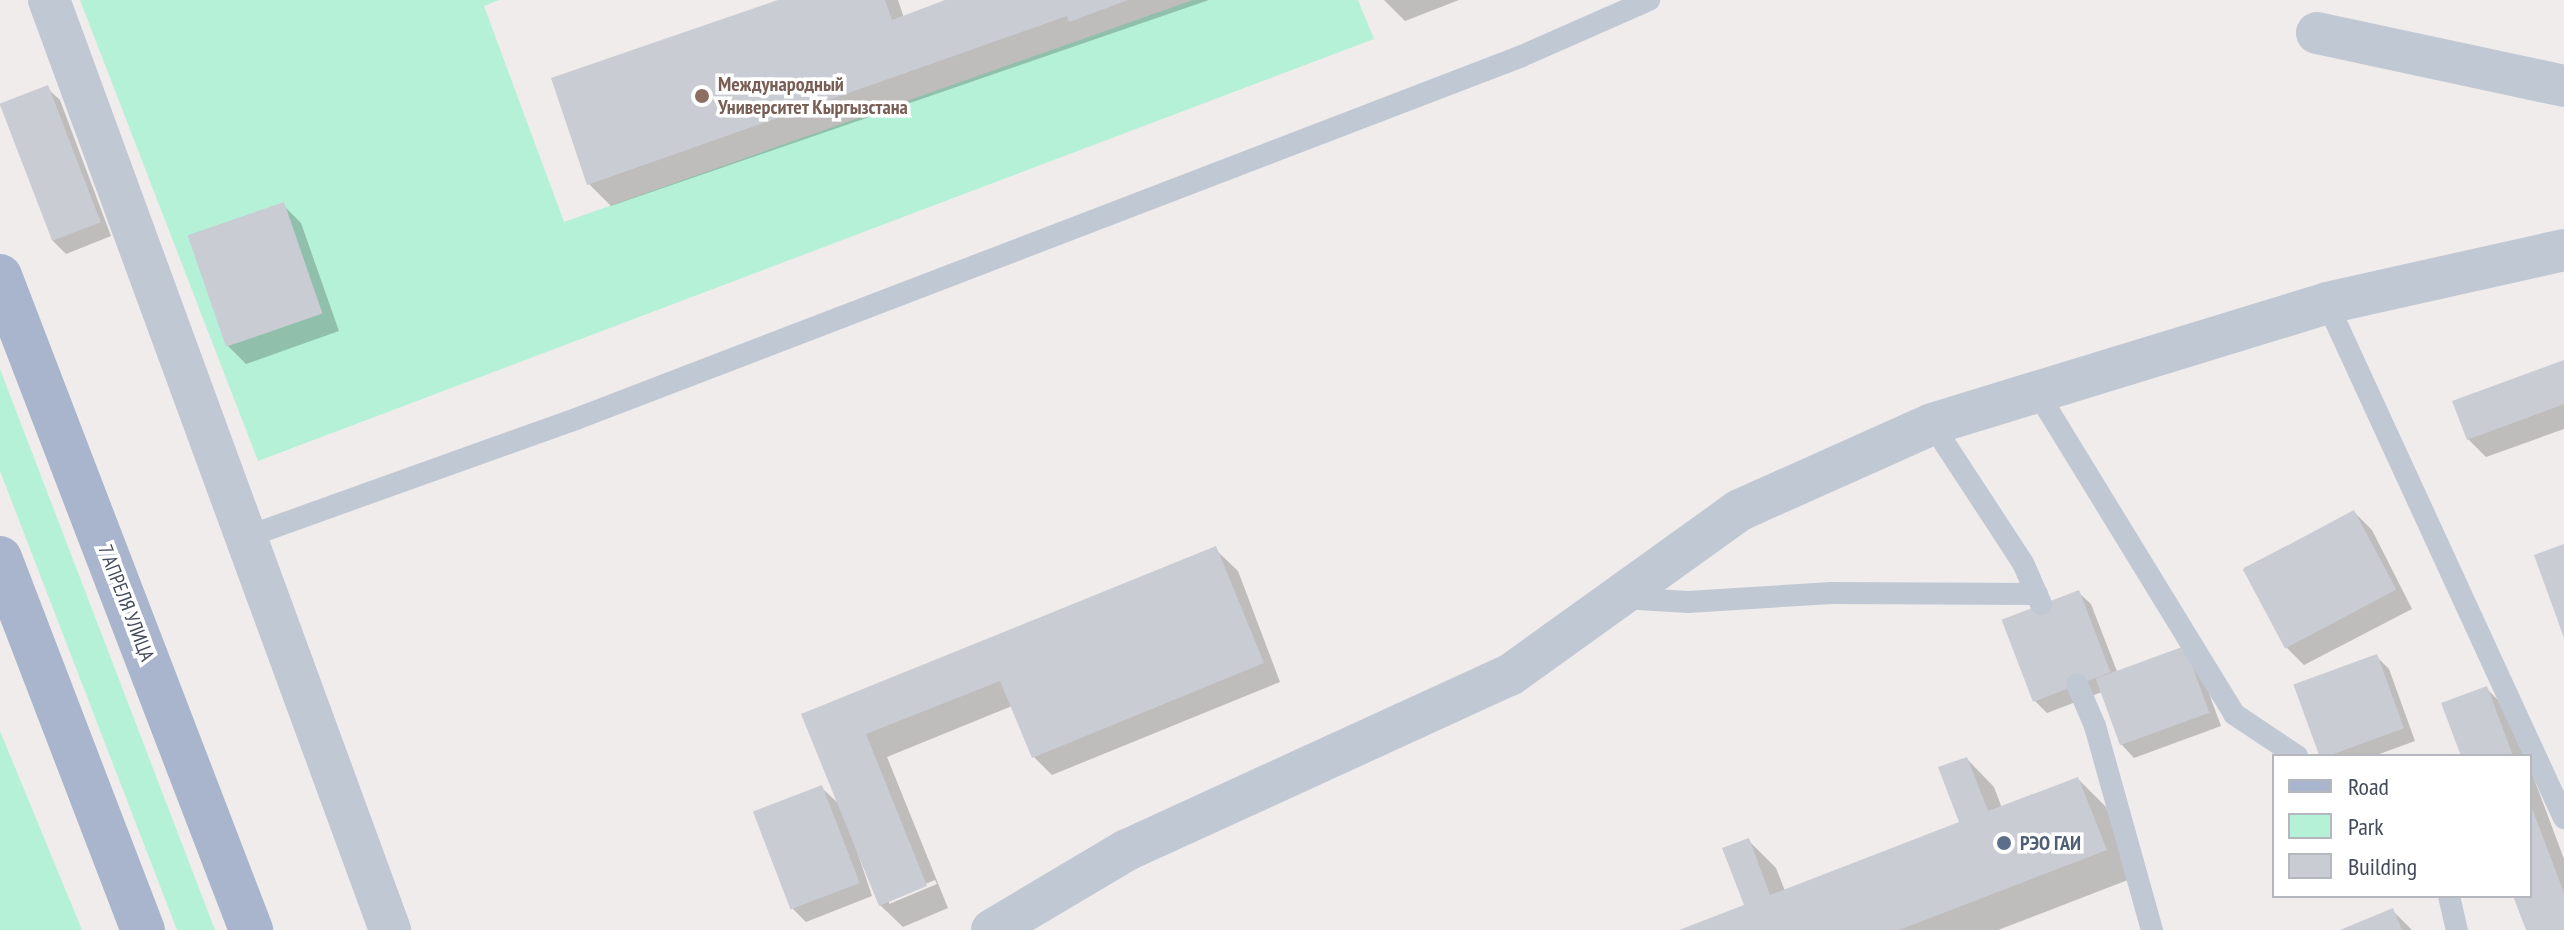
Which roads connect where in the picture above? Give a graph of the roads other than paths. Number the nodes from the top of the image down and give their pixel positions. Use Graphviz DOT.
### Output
graph roads {
  1 [pos="49,0"];
  2 [pos="1649,0"];
  3 [pos="2317,33"];
  4 [pos="2564,86"];
  5 [pos="2564,250"];
  6 [pos="0,276"];
  7 [pos="2327,303"];
  8 [pos="2037,392"];
  9 [pos="1932,424"];
  10 [pos="249,536"];
  11 [pos="0,558"];
  12 [pos="1621,598"];
  13 [pos="2077,684"];
  14 [pos="2294,754"];
  15 [pos="2564,818"];
  16 [pos="2449,898"];
  17 [pos="143,930"];
  18 [pos="251,930"];
  19 [pos="390,930"];
  20 [pos="992,930"];
  21 [pos="2152,930"];
  22 [pos="2457,930"];
  1 -- 10 [label="street"];
  2 -- 10 [label="lane"];
  3 -- 4 [label="street"];
  5 -- 7 [label="street"];
  6 -- 18 [label="main road, 7 АПРЕЛЯ УЛИЦА"];
  7 -- 8 [label="street"];
  7 -- 15 [label="lane"];
  8 -- 9 [label="street"];
  8 -- 14 [label="lane"];
  9 -- 12 [label="street"];
  9 -- 12 [label="lane"];
  10 -- 19 [label="street"];
  11 -- 17 [label="main road"];
  12 -- 20 [label="street"];
  13 -- 21 [label="lane"];
  16 -- 22 [label="lane"];
}
